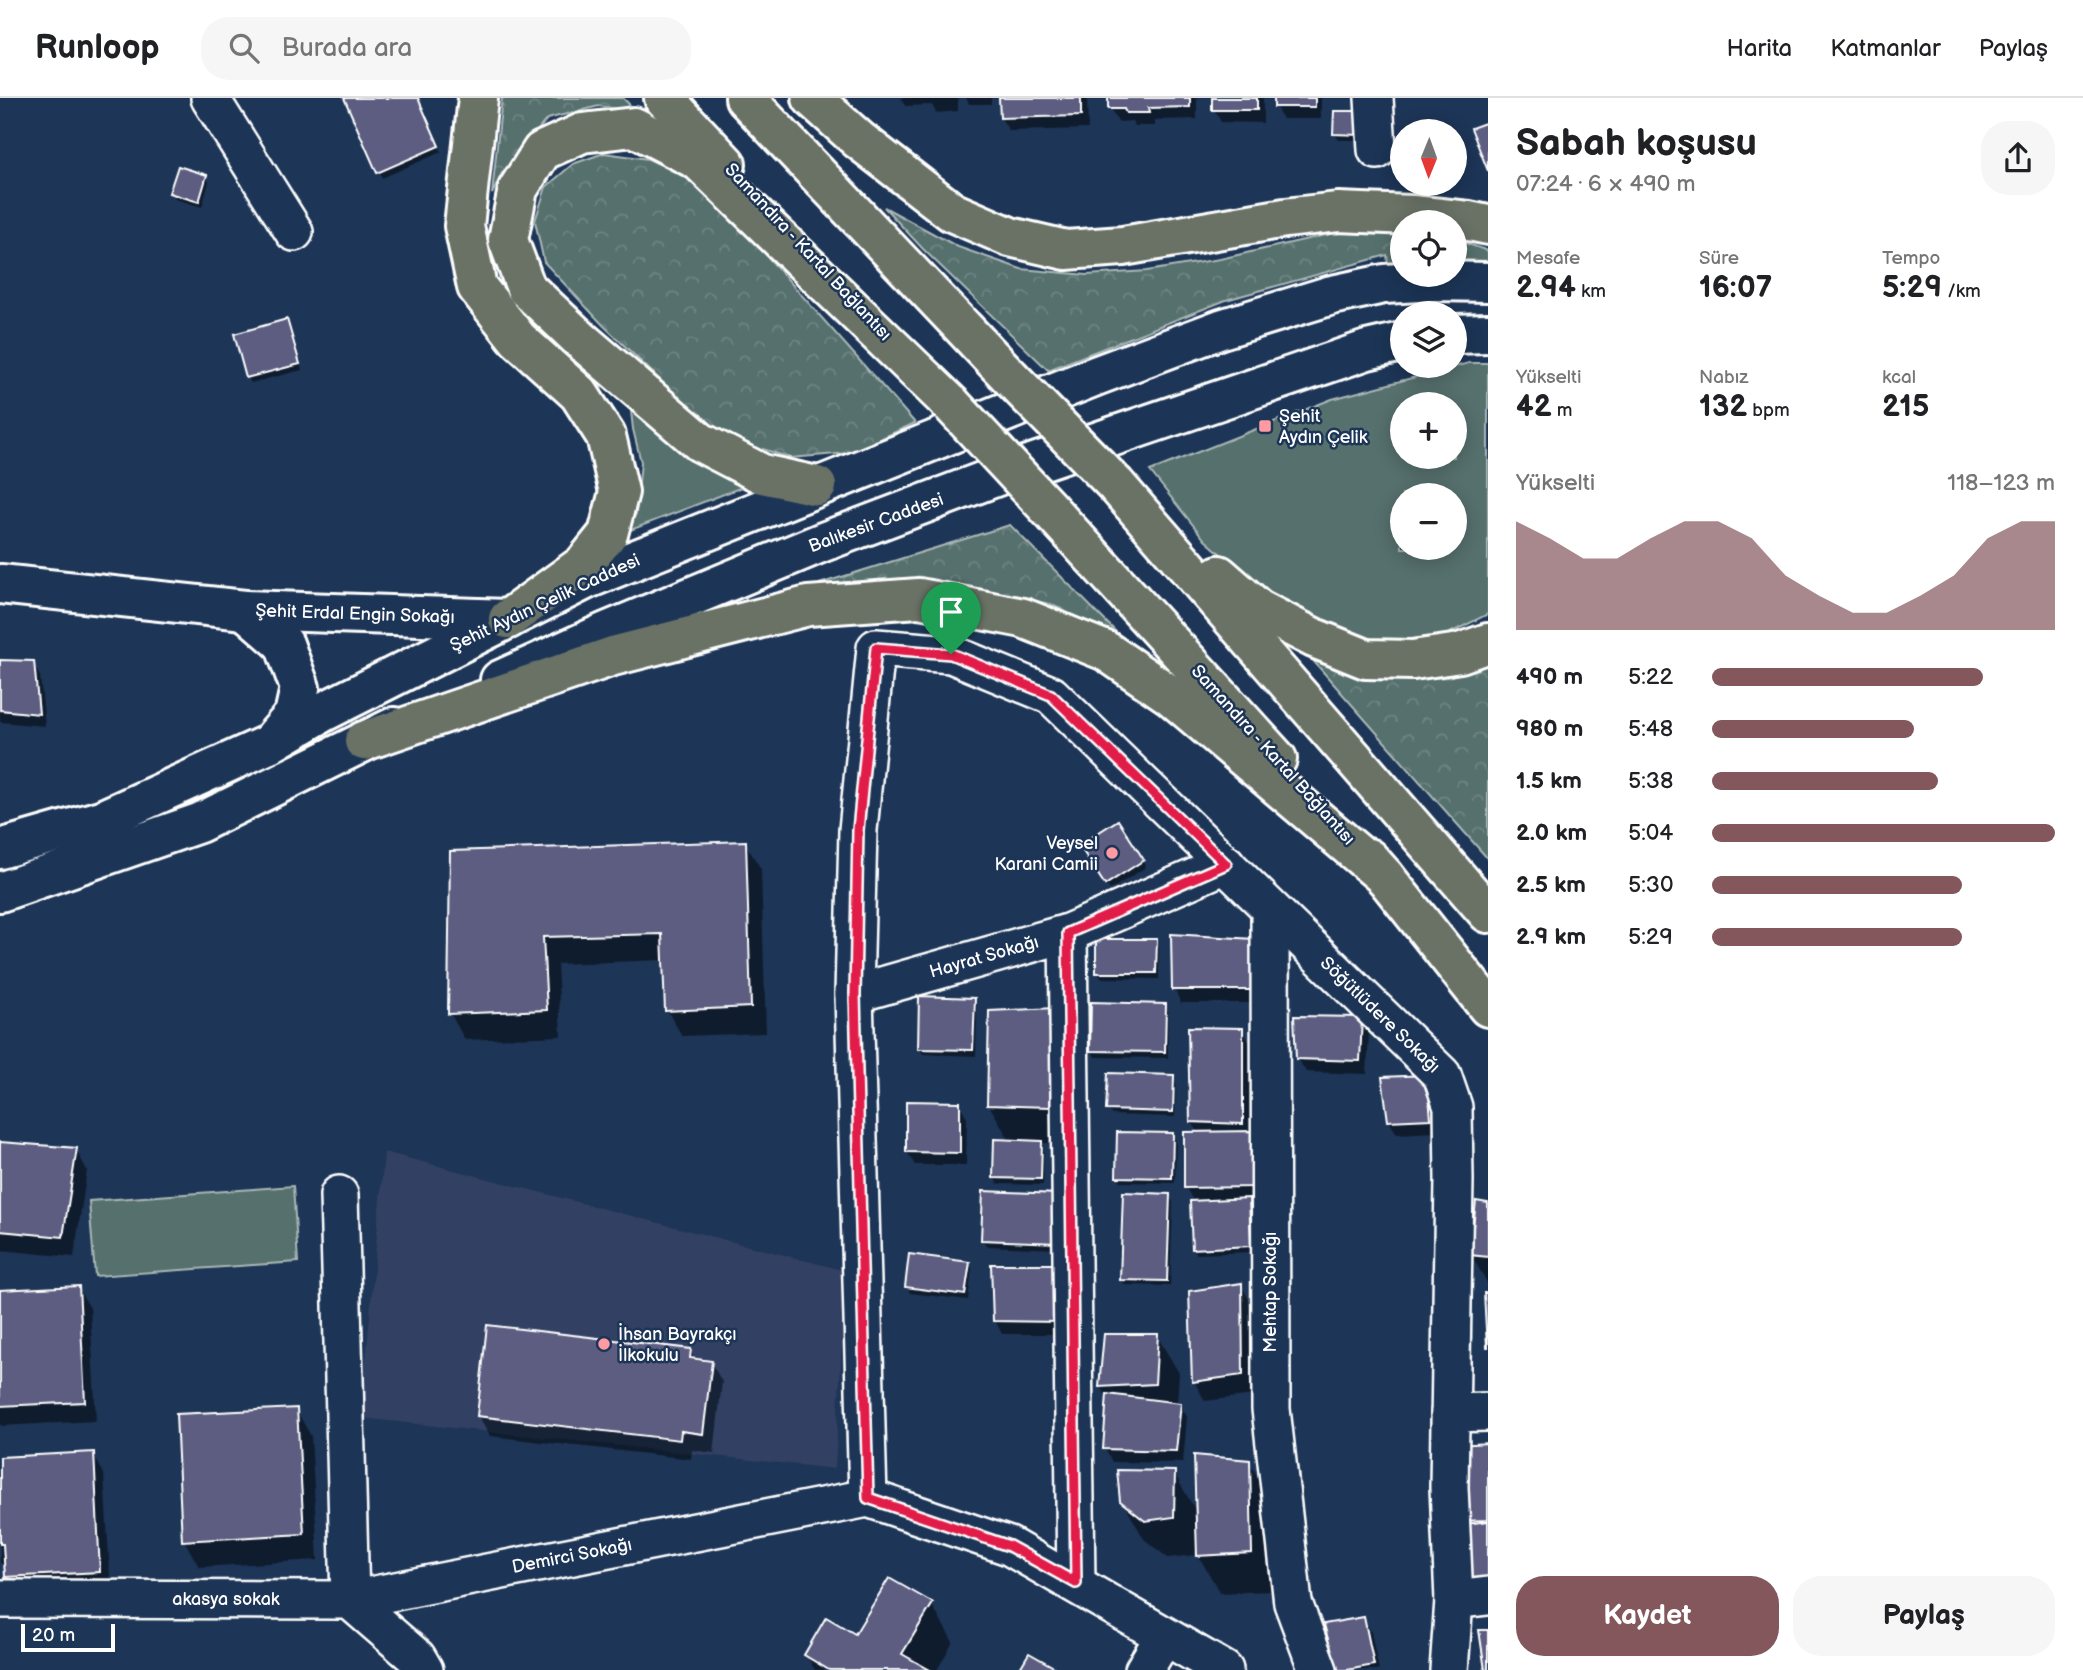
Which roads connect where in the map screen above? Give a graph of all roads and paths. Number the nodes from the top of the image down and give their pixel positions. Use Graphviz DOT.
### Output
graph roads {
  1 [pos="210,98"];
  2 [pos="478,98"];
  3 [pos="664,98"];
  4 [pos="745,98"];
  5 [pos="813,98"];
  6 [pos="1374,98"];
  7 [pos="1377,150"];
  8 [pos="1488,225"];
  9 [pos="294,232"];
  10 [pos="1488,282"];
  11 [pos="1488,333"];
  12 [pos="1467,334"];
  13 [pos="1390,345"];
  14 [pos="952,405"];
  15 [pos="1116,485"];
  16 [pos="817,486"];
  17 [pos="0,584"];
  18 [pos="245,610"];
  19 [pos="508,618"];
  20 [pos="1488,643"];
  21 [pos="364,741"];
  22 [pos="269,744"];
  23 [pos="0,849"];
  24 [pos="1226,864"];
  25 [pos="1385,877"];
  26 [pos="0,892"];
  27 [pos="1270,909"];
  28 [pos="1488,913"];
  29 [pos="1068,933"];
  30 [pos="855,994"];
  31 [pos="1488,1007"];
  32 [pos="339,1195"];
  33 [pos="1488,1412"];
  34 [pos="1450,1413"];
  35 [pos="868,1498"];
  36 [pos="1076,1583"];
  37 [pos="1471,1598"];
  38 [pos="0,1599"];
  39 [pos="350,1600"];
  40 [pos="1164,1636"];
  41 [pos="424,1670"];
  42 [pos="1144,1670"];
  43 [pos="1224,1670"];
  44 [pos="1318,1670"];
  45 [pos="1449,1670"];
  1 -- 9 [label="street"];
  2 -- 19 [label="highway"];
  3 -- 14 [label="highway, Samandıra - Kartal Bağlantısı"];
  4 -- 15 [label="highway, bridge"];
  5 -- 8 [label="highway"];
  6 -- 7 [label="street"];
  10 -- 16 [label="main road, Şehit Aydın Çelik Caddesi"];
  11 -- 12 [label="main road"];
  13 -- 21 [label="main road, Balıkesir Caddesi"];
  14 -- 16 [label="highway"];
  14 -- 25 [label="highway, Samandıra - Kartal Bağlantısı, bridge"];
  15 -- 20 [label="highway"];
  15 -- 28 [label="highway"];
  16 -- 19 [label="main road, Şehit Aydın Çelik Caddesi"];
  17 -- 18 [label="main road, Şehit Erdal Engin Sokağı"];
  18 -- 19 [label="main road, Şehit Erdal Engin Sokağı"];
  18 -- 22 [label="main road, Şehit Erdal Engin Sokağı"];
  19 -- 22 [label="main road, Şehit Aydın Çelik Caddesi"];
  21 -- 25 [label="highway"];
  21 -- 26 [label="main road"];
  22 -- 23 [label="main road, Şehit Aydın Çelik Caddesi"];
  24 -- 27 [label="street, Söğütlüdere Sokağı"];
  24 -- 29 [label="street, Hayrat Sokağı"];
  24 -- 30 [label="street, Söğütlüdere Sokağı"];
  25 -- 31 [label="highway, Samandıra - Kartal Bağlantısı"];
  27 -- 34 [label="street, Söğütlüdere Sokağı"];
  27 -- 44 [label="street, Mehtap Sokağı"];
  29 -- 30 [label="street, Hayrat Sokağı"];
  29 -- 36 [label="street"];
  30 -- 35 [label="street"];
  32 -- 39 [label="street"];
  33 -- 34 [label="street"];
  34 -- 37 [label="street, Söğütlüdere Sokağı"];
  35 -- 36 [label="street, Demirci Sokağı"];
  35 -- 39 [label="street, Demirci Sokağı"];
  36 -- 40 [label="street, Demirci Sokağı"];
  37 -- 45 [label="street, Söğütlüdere Sokağı"];
  38 -- 39 [label="street, akasya sokak"];
  39 -- 41 [label="street"];
  40 -- 42 [label="street"];
  40 -- 43 [label="street, Demirci Sokağı"];
}
